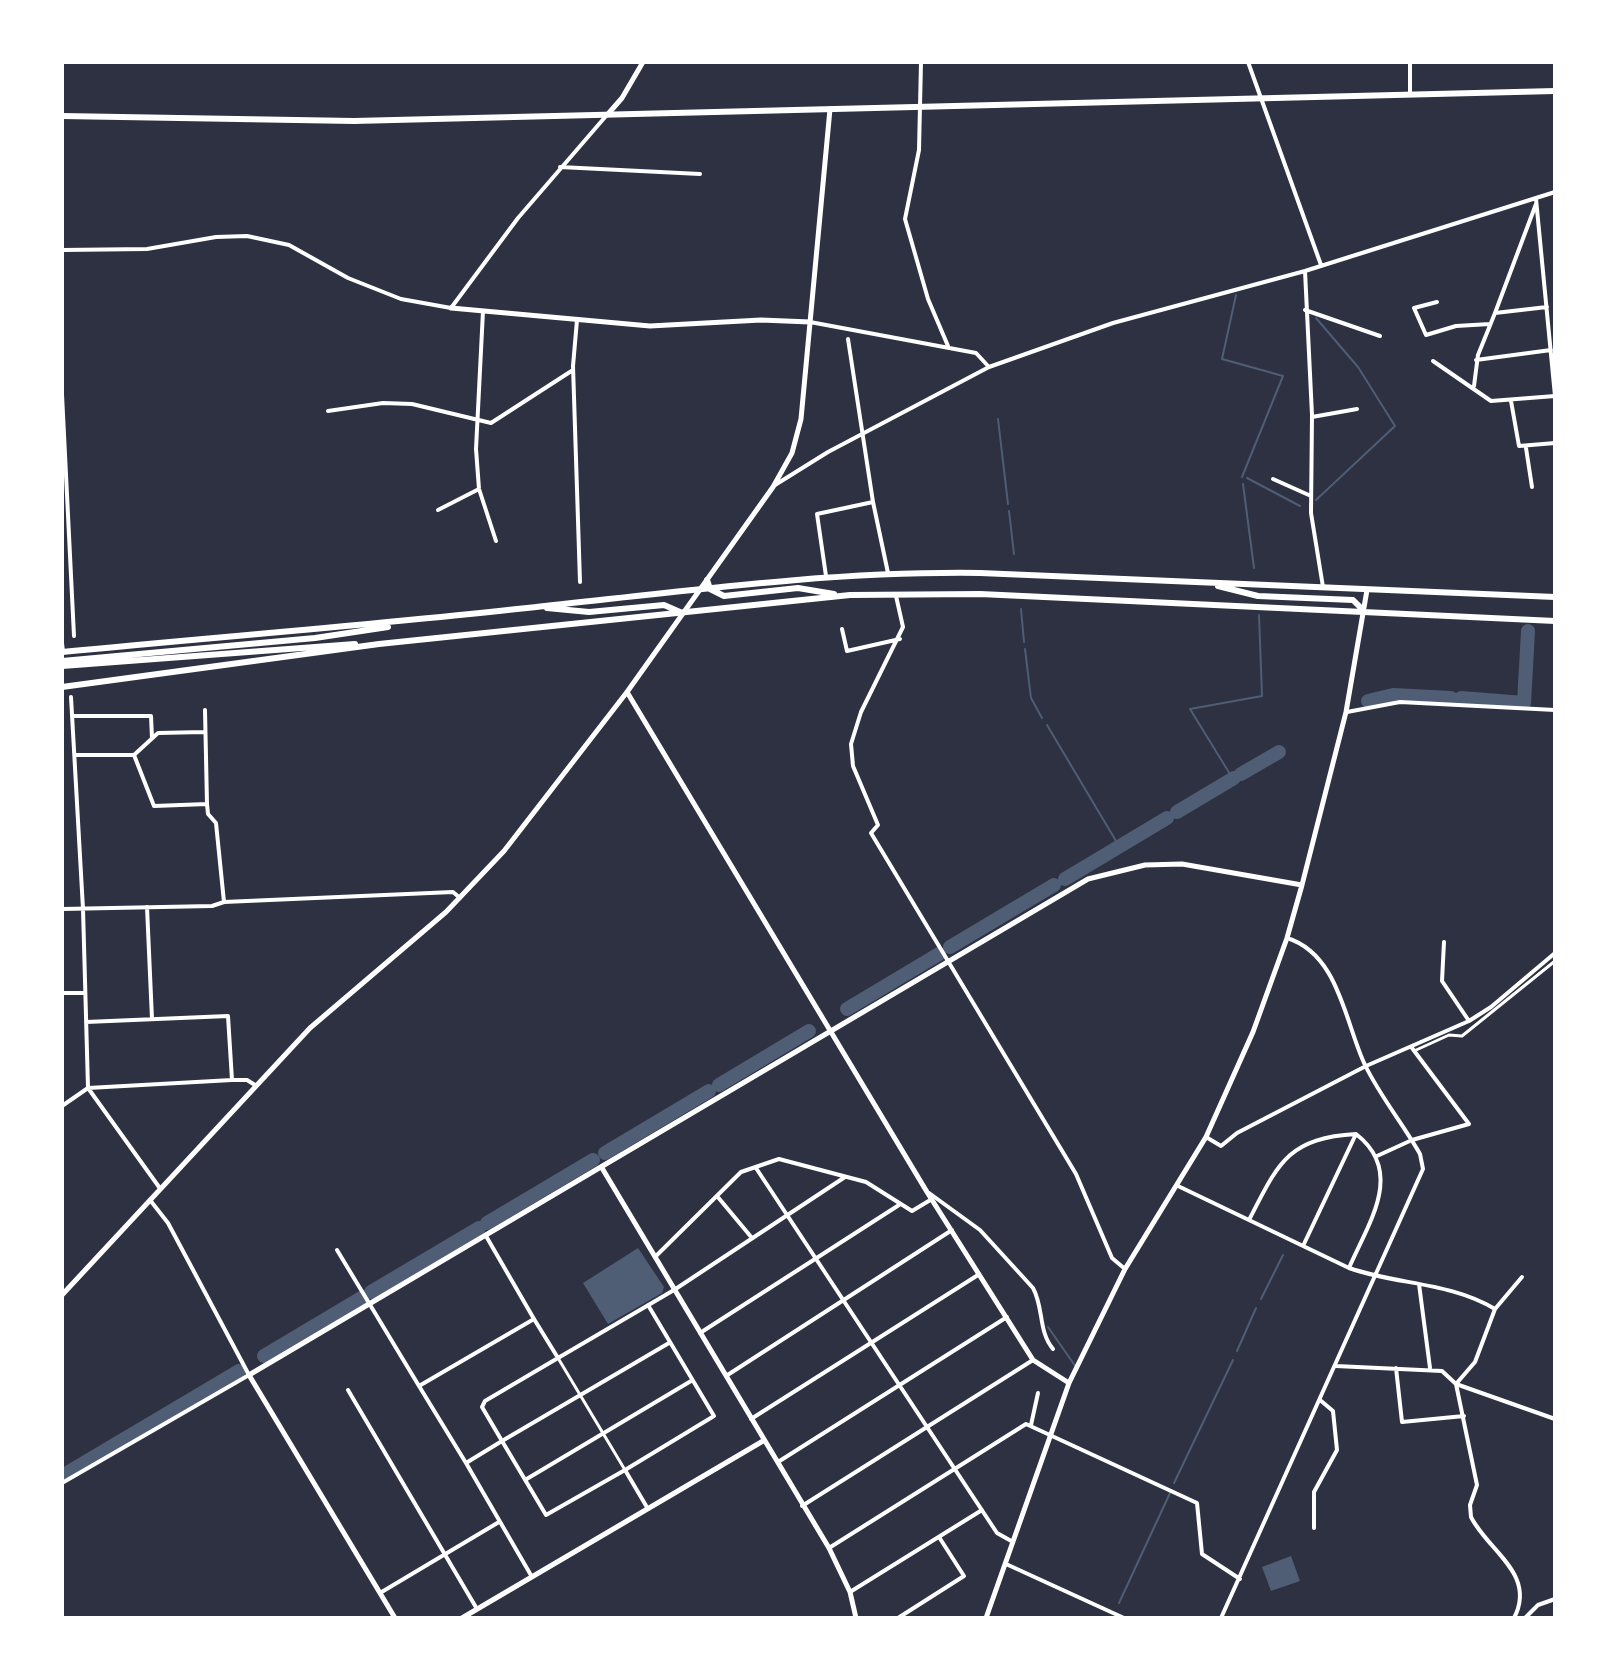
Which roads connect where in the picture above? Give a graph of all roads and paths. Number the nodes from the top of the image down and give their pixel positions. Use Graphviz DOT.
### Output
graph roads {
  1 [pos="643,62"];
  2 [pos="921,62"];
  3 [pos="1248,62"];
  4 [pos="1410,62"];
  5 [pos="1555,91"];
  6 [pos="1410,95"];
  7 [pos="1262,99"];
  8 [pos="919,107"];
  9 [pos="830,108"];
  10 [pos="62,116"];
  11 [pos="606,116"];
  12 [pos="560,167"];
  13 [pos="700,174"];
  14 [pos="1555,192"];
  15 [pos="1536,201"];
  16 [pos="62,250"];
  17 [pos="1321,265"];
  18 [pos="1305,271"];
  19 [pos="1437,302"];
  20 [pos="1547,307"];
  21 [pos="451,308"];
  22 [pos="1305,310"];
  23 [pos="483,311"];
  24 [pos="1495,313"];
  25 [pos="577,320"];
  26 [pos="810,322"];
  27 [pos="1490,324"];
  28 [pos="1380,336"];
  29 [pos="848,339"];
  30 [pos="948,346"];
  31 [pos="1551,350"];
  32 [pos="1476,360"];
  33 [pos="1433,361"];
  34 [pos="989,367"];
  35 [pos="573,370"];
  36 [pos="1474,387"];
  37 [pos="62,394"];
  38 [pos="1555,396"];
  39 [pos="1511,401"];
  40 [pos="1357,409"];
  41 [pos="328,411"];
  42 [pos="1312,417"];
  43 [pos="475,420"];
  44 [pos="864,433"];
  45 [pos="1555,443"];
  46 [pos="1526,448"];
  47 [pos="1273,479"];
  48 [pos="773,487"];
  49 [pos="1532,487"];
  50 [pos="479,489"];
  51 [pos="1311,496"];
  52 [pos="873,502"];
  53 [pos="64,506"];
  54 [pos="438,510"];
  55 [pos="496,541"];
  56 [pos="888,573"];
  57 [pos="826,576"];
  58 [pos="580,582"];
  59 [pos="1201,583"];
  60 [pos="708,584"];
  61 [pos="1323,588"];
  62 [pos="700,589"];
  63 [pos="1367,590"];
  64 [pos="896,593"];
  65 [pos="850,595"];
  66 [pos="1555,597"];
  67 [pos="536,607"];
  68 [pos="682,611"];
  69 [pos="1364,611"];
  70 [pos="407,621"];
  71 [pos="677,621"];
  72 [pos="1555,621"];
  73 [pos="842,629"];
  74 [pos="74,636"];
  75 [pos="900,639"];
  76 [pos="62,643"];
  77 [pos="379,644"];
  78 [pos="62,652"];
  79 [pos="186,654"];
  80 [pos="62,664"];
  81 [pos="62,687"];
  82 [pos="627,692"];
  83 [pos="71,697"];
  84 [pos="205,710"];
  85 [pos="1555,710"];
  86 [pos="1346,712"];
  87 [pos="73,716"];
  88 [pos="204,732"];
  89 [pos="152,738"];
  90 [pos="76,755"];
  91 [pos="134,755"];
  92 [pos="207,804"];
  93 [pos="1302,885"];
  94 [pos="460,898"];
  95 [pos="224,902"];
  96 [pos="147,907"];
  97 [pos="62,909"];
  98 [pos="83,909"];
  99 [pos="1287,938"];
  100 [pos="1444,942"];
  101 [pos="1555,953"];
  102 [pos="947,960"];
  103 [pos="1555,961"];
  104 [pos="62,993"];
  105 [pos="85,993"];
  106 [pos="152,1019"];
  107 [pos="1469,1021"];
  108 [pos="86,1022"];
  109 [pos="830,1031"];
  110 [pos="1413,1050"];
  111 [pos="1366,1066"];
  112 [pos="232,1080"];
  113 [pos="255,1085"];
  114 [pos="88,1088"];
  115 [pos="62,1106"];
  116 [pos="1356,1134"];
  117 [pos="1206,1137"];
  118 [pos="1412,1140"];
  119 [pos="1377,1156"];
  120 [pos="602,1168"];
  121 [pos="756,1168"];
  122 [pos="845,1177"];
  123 [pos="1178,1186"];
  124 [pos="159,1187"];
  125 [pos="927,1192"];
  126 [pos="717,1196"];
  127 [pos="150,1199"];
  128 [pos="932,1199"];
  129 [pos="899,1205"];
  130 [pos="787,1216"];
  131 [pos="1249,1220"];
  132 [pos="952,1230"];
  133 [pos="486,1236"];
  134 [pos="752,1238"];
  135 [pos="1303,1246"];
  136 [pos="337,1250"];
  137 [pos="655,1257"];
  138 [pos="816,1258"];
  139 [pos="1349,1268"];
  140 [pos="1125,1269"];
  141 [pos="980,1273"];
  142 [pos="1375,1277"];
  143 [pos="1522,1277"];
  144 [pos="1419,1284"];
  145 [pos="674,1290"];
  146 [pos="62,1295"];
  147 [pos="844,1300"];
  148 [pos="648,1305"];
  149 [pos="369,1306"];
  150 [pos="1495,1309"];
  151 [pos="1007,1317"];
  152 [pos="534,1319"];
  153 [pos="700,1333"];
  154 [pos="872,1342"];
  155 [pos="669,1343"];
  156 [pos="1053,1349"];
  157 [pos="558,1358"];
  158 [pos="1033,1360"];
  159 [pos="1336,1366"];
  160 [pos="1396,1368"];
  161 [pos="1430,1368"];
  162 [pos="249,1375"];
  163 [pos="726,1376"];
  164 [pos="691,1381"];
  165 [pos="1069,1383"];
  166 [pos="1456,1384"];
  167 [pos="901,1385"];
  168 [pos="419,1386"];
  169 [pos="348,1390"];
  170 [pos="1038,1393"];
  171 [pos="580,1395"];
  172 [pos="1320,1400"];
  173 [pos="1464,1416"];
  174 [pos="751,1419"];
  175 [pos="1555,1419"];
  176 [pos="1031,1425"];
  177 [pos="928,1427"];
  178 [pos="603,1432"];
  179 [pos="1050,1435"];
  180 [pos="502,1441"];
  181 [pos="763,1441"];
  182 [pos="466,1463"];
  183 [pos="776,1463"];
  184 [pos="955,1467"];
  185 [pos="625,1470"];
  186 [pos="525,1480"];
  187 [pos="62,1483"];
  188 [pos="802,1506"];
  189 [pos="648,1509"];
  190 [pos="982,1510"];
  191 [pos="499,1522"];
  192 [pos="1314,1528"];
  193 [pos="939,1537"];
  194 [pos="1013,1542"];
  195 [pos="829,1548"];
  196 [pos="444,1555"];
  197 [pos="1006,1564"];
  198 [pos="532,1577"];
  199 [pos="1240,1579"];
  200 [pos="850,1592"];
  201 [pos="380,1593"];
  202 [pos="1555,1599"];
  203 [pos="477,1609"];
  204 [pos="395,1618"];
  205 [pos="462,1618"];
  206 [pos="856,1618"];
  207 [pos="898,1618"];
  208 [pos="986,1618"];
  209 [pos="1124,1618"];
  210 [pos="1221,1618"];
  211 [pos="1514,1618"];
  212 [pos="1525,1618"];
  1 -- 11 [label="street"];
  2 -- 8 [label="street"];
  3 -- 7 [label="street"];
  4 -- 6 [label="street"];
  5 -- 6 [label="highway"];
  6 -- 7 [label="highway"];
  7 -- 8 [label="highway"];
  7 -- 17 [label="street"];
  8 -- 9 [label="highway"];
  8 -- 30 [label="street"];
  9 -- 11 [label="highway"];
  9 -- 26 [label="street"];
  10 -- 11 [label="highway"];
  11 -- 12 [label="street"];
  12 -- 13 [label="street"];
  12 -- 21 [label="street"];
  14 -- 15 [label="street"];
  15 -- 17 [label="street"];
  15 -- 20 [label="street"];
  15 -- 24 [label="street"];
  16 -- 21 [label="street"];
  17 -- 18 [label="street"];
  18 -- 22 [label="street"];
  18 -- 34 [label="street"];
  19 -- 27 [label="street"];
  20 -- 24 [label="street"];
  20 -- 31 [label="street"];
  21 -- 23 [label="street"];
  22 -- 28 [label="street"];
  22 -- 42 [label="street"];
  23 -- 25 [label="street"];
  23 -- 43 [label="street"];
  24 -- 27 [label="street"];
  25 -- 26 [label="street"];
  25 -- 35 [label="street"];
  26 -- 30 [label="street"];
  26 -- 48 [label="street"];
  27 -- 32 [label="street"];
  29 -- 44 [label="street"];
  30 -- 34 [label="street"];
  31 -- 32 [label="street"];
  31 -- 38 [label="street"];
  32 -- 36 [label="street"];
  33 -- 36 [label="street"];
  34 -- 44 [label="street"];
  35 -- 43 [label="street"];
  35 -- 58 [label="street"];
  36 -- 39 [label="street"];
  37 -- 53 [label="street"];
  38 -- 39 [label="street"];
  39 -- 46 [label="street"];
  40 -- 42 [label="street"];
  41 -- 43 [label="street"];
  42 -- 51 [label="street"];
  43 -- 50 [label="street"];
  44 -- 48 [label="street"];
  44 -- 52 [label="street"];
  45 -- 46 [label="street"];
  46 -- 49 [label="street"];
  47 -- 51 [label="street"];
  48 -- 60 [label="street"];
  50 -- 54 [label="street"];
  50 -- 55 [label="street"];
  51 -- 61 [label="street"];
  52 -- 56 [label="street"];
  52 -- 57 [label="street"];
  53 -- 74 [label="street"];
  56 -- 57 [label="highway"];
  56 -- 59 [label="highway"];
  57 -- 60 [label="highway"];
  59 -- 61 [label="highway"];
  59 -- 69 [label="highway"];
  60 -- 62 [label="highway"];
  60 -- 65 [label="highway"];
  61 -- 63 [label="highway"];
  62 -- 67 [label="highway"];
  62 -- 68 [label="street"];
  63 -- 66 [label="highway"];
  63 -- 69 [label="street"];
  64 -- 65 [label="highway"];
  64 -- 69 [label="highway"];
  64 -- 75 [label="street"];
  65 -- 68 [label="highway"];
  67 -- 68 [label="highway"];
  67 -- 70 [label="highway"];
  68 -- 71 [label="highway"];
  68 -- 77 [label="highway"];
  69 -- 72 [label="highway"];
  69 -- 86 [label="street"];
  70 -- 78 [label="highway"];
  70 -- 79 [label="highway"];
  71 -- 82 [label="street"];
  73 -- 75 [label="street"];
  75 -- 102 [label="street"];
  76 -- 78 [label="street"];
  77 -- 79 [label="highway"];
  77 -- 81 [label="highway"];
  79 -- 80 [label="highway"];
  82 -- 94 [label="street"];
  82 -- 109 [label="street"];
  83 -- 87 [label="street"];
  84 -- 88 [label="street"];
  85 -- 86 [label="street"];
  86 -- 93 [label="street"];
  87 -- 89 [label="street"];
  87 -- 90 [label="street"];
  88 -- 89 [label="street"];
  88 -- 92 [label="street"];
  89 -- 91 [label="street"];
  90 -- 91 [label="street"];
  90 -- 98 [label="street"];
  91 -- 92 [label="street"];
  92 -- 95 [label="street"];
  93 -- 99 [label="street"];
  93 -- 102 [label="street"];
  94 -- 95 [label="street"];
  94 -- 113 [label="street"];
  95 -- 96 [label="street"];
  96 -- 98 [label="street"];
  96 -- 106 [label="street"];
  97 -- 98 [label="street"];
  98 -- 105 [label="street"];
  99 -- 111 [label="street"];
  99 -- 117 [label="street"];
  100 -- 107 [label="street"];
  101 -- 107 [label="street"];
  102 -- 109 [label="street"];
  102 -- 140 [label="street"];
  103 -- 110 [label="street"];
  104 -- 105 [label="street"];
  105 -- 108 [label="street"];
  106 -- 108 [label="street"];
  106 -- 112 [label="street"];
  107 -- 110 [label="street"];
  108 -- 114 [label="street"];
  109 -- 120 [label="street"];
  109 -- 125 [label="street"];
  110 -- 111 [label="street"];
  110 -- 118 [label="street"];
  111 -- 117 [label="street"];
  111 -- 118 [label="street"];
  112 -- 113 [label="street"];
  112 -- 114 [label="street"];
  113 -- 124 [label="street"];
  114 -- 115 [label="street"];
  114 -- 124 [label="street"];
  116 -- 119 [label="street"];
  116 -- 131 [label="street"];
  116 -- 135 [label="street"];
  117 -- 123 [label="street"];
  118 -- 119 [label="street"];
  118 -- 142 [label="street"];
  119 -- 139 [label="street"];
  120 -- 133 [label="street"];
  120 -- 137 [label="street"];
  121 -- 122 [label="street"];
  121 -- 126 [label="street"];
  121 -- 130 [label="street"];
  122 -- 129 [label="street"];
  122 -- 130 [label="street"];
  123 -- 131 [label="street"];
  123 -- 140 [label="street"];
  124 -- 127 [label="street"];
  125 -- 128 [label="street"];
  125 -- 156 [label="street"];
  126 -- 134 [label="street"];
  126 -- 137 [label="street"];
  127 -- 146 [label="street"];
  127 -- 162 [label="street"];
  128 -- 129 [label="street"];
  128 -- 132 [label="street"];
  129 -- 138 [label="street"];
  130 -- 134 [label="street"];
  130 -- 138 [label="street"];
  131 -- 135 [label="street"];
  132 -- 141 [label="street"];
  132 -- 147 [label="street"];
  133 -- 149 [label="street"];
  133 -- 152 [label="street"];
  134 -- 145 [label="street"];
  135 -- 139 [label="street"];
  136 -- 149 [label="street"];
  137 -- 145 [label="street"];
  138 -- 147 [label="street"];
  138 -- 153 [label="street"];
  139 -- 142 [label="street"];
  140 -- 165 [label="street"];
  141 -- 151 [label="street"];
  141 -- 154 [label="street"];
  142 -- 144 [label="street"];
  142 -- 159 [label="street"];
  143 -- 150 [label="street"];
  144 -- 150 [label="street"];
  144 -- 161 [label="street"];
  145 -- 148 [label="street"];
  145 -- 153 [label="street"];
  147 -- 154 [label="street"];
  147 -- 163 [label="street"];
  148 -- 155 [label="street"];
  148 -- 157 [label="street"];
  149 -- 162 [label="street"];
  149 -- 168 [label="street"];
  150 -- 166 [label="street"];
  151 -- 158 [label="street"];
  151 -- 167 [label="street"];
  152 -- 157 [label="street"];
  152 -- 168 [label="street"];
  153 -- 163 [label="street"];
  154 -- 167 [label="street"];
  154 -- 174 [label="street"];
  155 -- 164 [label="street"];
  155 -- 171 [label="street"];
  157 -- 171 [label="street"];
  157 -- 180 [label="street"];
  158 -- 165 [label="street"];
  158 -- 177 [label="street"];
  159 -- 160 [label="street"];
  159 -- 172 [label="street"];
  160 -- 161 [label="street"];
  160 -- 173 [label="street"];
  161 -- 166 [label="street"];
  162 -- 187 [label="street"];
  162 -- 201 [label="street"];
  163 -- 174 [label="street"];
  164 -- 178 [label="street"];
  164 -- 185 [label="street"];
  165 -- 179 [label="street"];
  166 -- 173 [label="street"];
  166 -- 175 [label="street"];
  167 -- 177 [label="street"];
  167 -- 183 [label="street"];
  168 -- 182 [label="street"];
  169 -- 196 [label="street"];
  170 -- 176 [label="street"];
  171 -- 178 [label="street"];
  171 -- 180 [label="street"];
  172 -- 192 [label="street"];
  172 -- 199 [label="street"];
  173 -- 211 [label="street"];
  174 -- 181 [label="street"];
  176 -- 179 [label="street"];
  176 -- 184 [label="street"];
  177 -- 184 [label="street"];
  177 -- 188 [label="street"];
  178 -- 185 [label="street"];
  178 -- 186 [label="street"];
  179 -- 194 [label="street"];
  179 -- 199 [label="street"];
  180 -- 182 [label="street"];
  180 -- 186 [label="street"];
  181 -- 183 [label="street"];
  181 -- 189 [label="street"];
  182 -- 191 [label="street"];
  183 -- 188 [label="street"];
  184 -- 190 [label="street"];
  184 -- 195 [label="street"];
  185 -- 186 [label="street"];
  185 -- 189 [label="street"];
  188 -- 195 [label="street"];
  189 -- 198 [label="street"];
  190 -- 193 [label="street"];
  190 -- 194 [label="street"];
  191 -- 196 [label="street"];
  191 -- 198 [label="street"];
  193 -- 200 [label="street"];
  193 -- 207 [label="street"];
  194 -- 197 [label="street"];
  195 -- 200 [label="street"];
  196 -- 201 [label="street"];
  196 -- 203 [label="street"];
  197 -- 208 [label="street"];
  197 -- 209 [label="street"];
  198 -- 203 [label="street"];
  199 -- 210 [label="street"];
  200 -- 206 [label="street"];
  201 -- 204 [label="street"];
  202 -- 212 [label="street"];
  203 -- 205 [label="street"];
}
